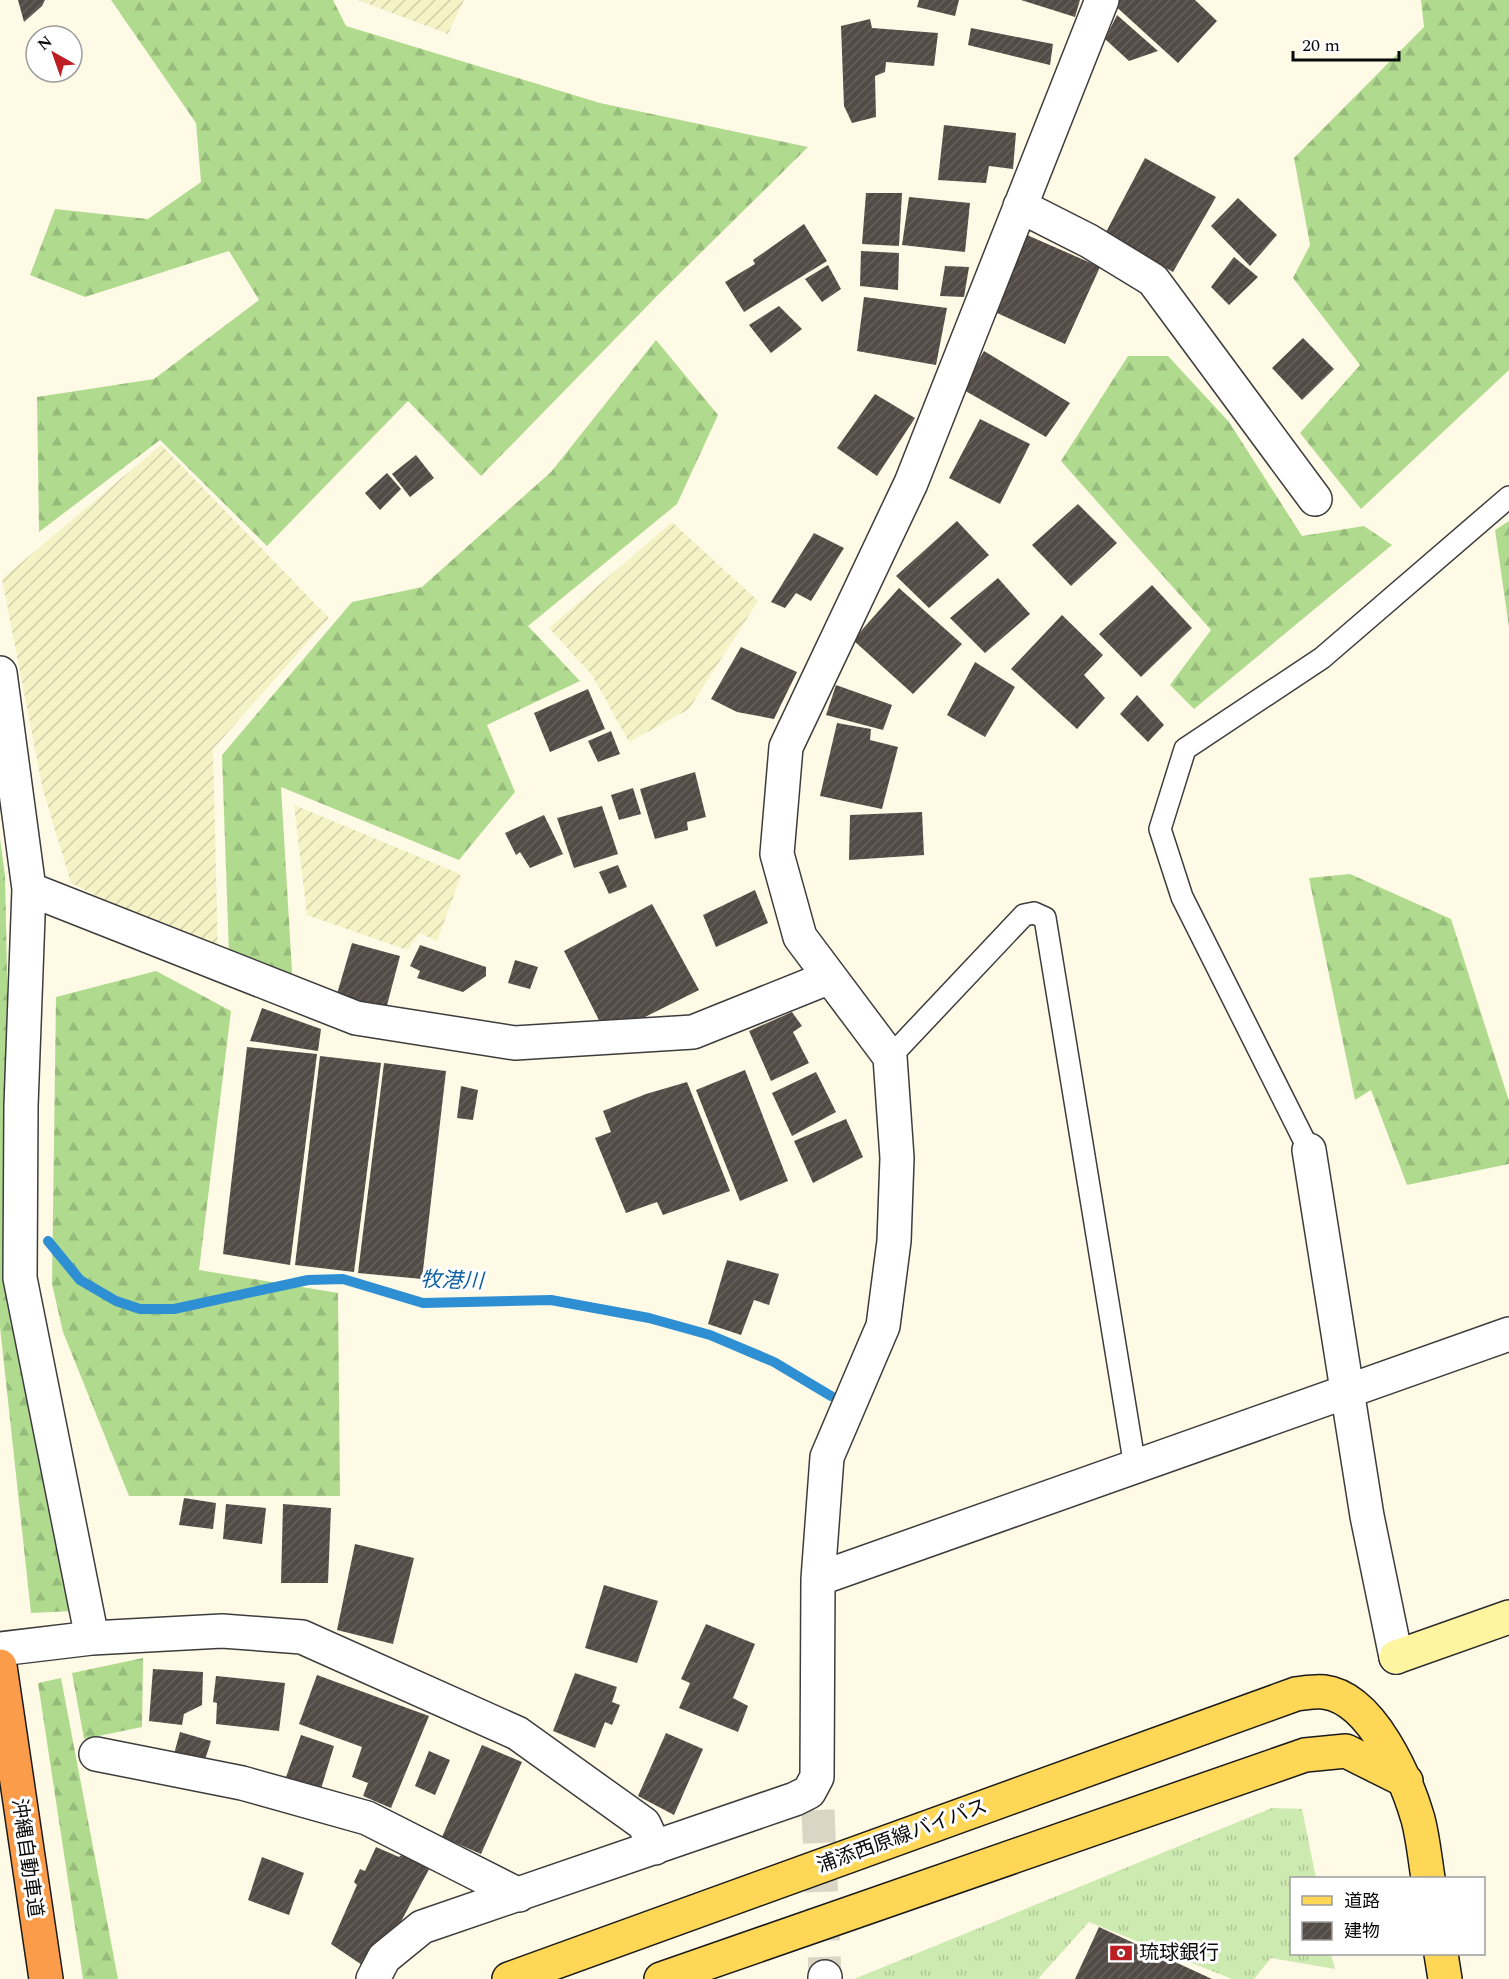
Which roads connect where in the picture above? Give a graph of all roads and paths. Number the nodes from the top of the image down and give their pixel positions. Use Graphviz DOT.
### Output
graph roads {
  1 [pos="1102,0"];
  2 [pos="1020,206"];
  3 [pos="1509,497"];
  4 [pos="1315,499"];
  5 [pos="0,673"];
  6 [pos="29,889"];
  7 [pos="830,977"];
  8 [pos="890,1057"];
  9 [pos="1309,1150"];
  10 [pos="1509,1334"];
  11 [pos="1347,1393"];
  12 [pos="1135,1467"];
  13 [pos="818,1579"];
  14 [pos="1509,1617"];
  15 [pos="79,1639"];
  16 [pos="0,1649"];
  17 [pos="0,1666"];
  18 [pos="96,1754"];
  19 [pos="1406,1781"];
  20 [pos="655,1848"];
  21 [pos="1428,1877"];
  22 [pos="519,1895"];
  23 [pos="1441,1955"];
  24 [pos="46,1979"];
  25 [pos="373,1979"];
  26 [pos="508,1979"];
  27 [pos="661,1979"];
  28 [pos="1445,1979"];
  1 -- 2 [label="street"];
  2 -- 4 [label="street"];
  2 -- 7 [label="street"];
  3 -- 9 [label="lane"];
  5 -- 6 [label="street"];
  6 -- 7 [label="street"];
  6 -- 15 [label="street"];
  7 -- 8 [label="street"];
  8 -- 12 [label="lane"];
  8 -- 13 [label="street"];
  9 -- 11 [label="street"];
  10 -- 11 [label="street"];
  11 -- 12 [label="street"];
  11 -- 14 [label="street"];
  12 -- 13 [label="street"];
  13 -- 20 [label="street"];
  15 -- 16 [label="street"];
  15 -- 20 [label="street"];
  17 -- 24 [label="highway, 沖縄自動車道"];
  18 -- 22 [label="street"];
  19 -- 21 [label="main road, 浦添西原線バイパス"];
  19 -- 26 [label="main road, 浦添西原線バイパス"];
  19 -- 27 [label="main road"];
  20 -- 22 [label="street"];
  22 -- 25 [label="street"];
  23 -- 28 [label="main road"];
}
